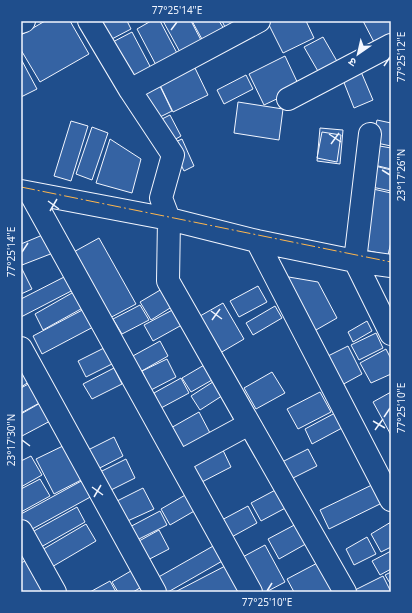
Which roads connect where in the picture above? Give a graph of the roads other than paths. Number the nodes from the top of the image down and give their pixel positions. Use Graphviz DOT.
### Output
graph roads {
  1 [pos="89,21"];
  2 [pos="259,21"];
  3 [pos="391,45"];
  4 [pos="130,90"];
  5 [pos="288,99"];
  6 [pos="370,134"];
  7 [pos="26,192"];
  8 [pos="169,219"];
  9 [pos="257,241"];
  10 [pos="355,261"];
  11 [pos="391,266"];
  12 [pos="391,334"];
  13 [pos="22,352"];
  14 [pos="250,424"];
  15 [pos="179,462"];
  16 [pos="391,500"];
  17 [pos="21,531"];
  18 [pos="55,592"];
  19 [pos="155,592"];
  20 [pos="251,592"];
  21 [pos="345,592"];
  1 -- 4 [label="street"];
  2 -- 4 [label="street"];
  3 -- 5 [label="street"];
  4 -- 8 [label="street"];
  6 -- 10 [label="street"];
  7 -- 8 [label="street"];
  7 -- 15 [label="street"];
  8 -- 9 [label="street"];
  8 -- 14 [label="street"];
  9 -- 10 [label="street"];
  9 -- 16 [label="street"];
  10 -- 11 [label="street"];
  10 -- 12 [label="street"];
  13 -- 19 [label="street"];
  14 -- 15 [label="street"];
  14 -- 21 [label="street"];
  15 -- 20 [label="street"];
  17 -- 18 [label="street"];
}
